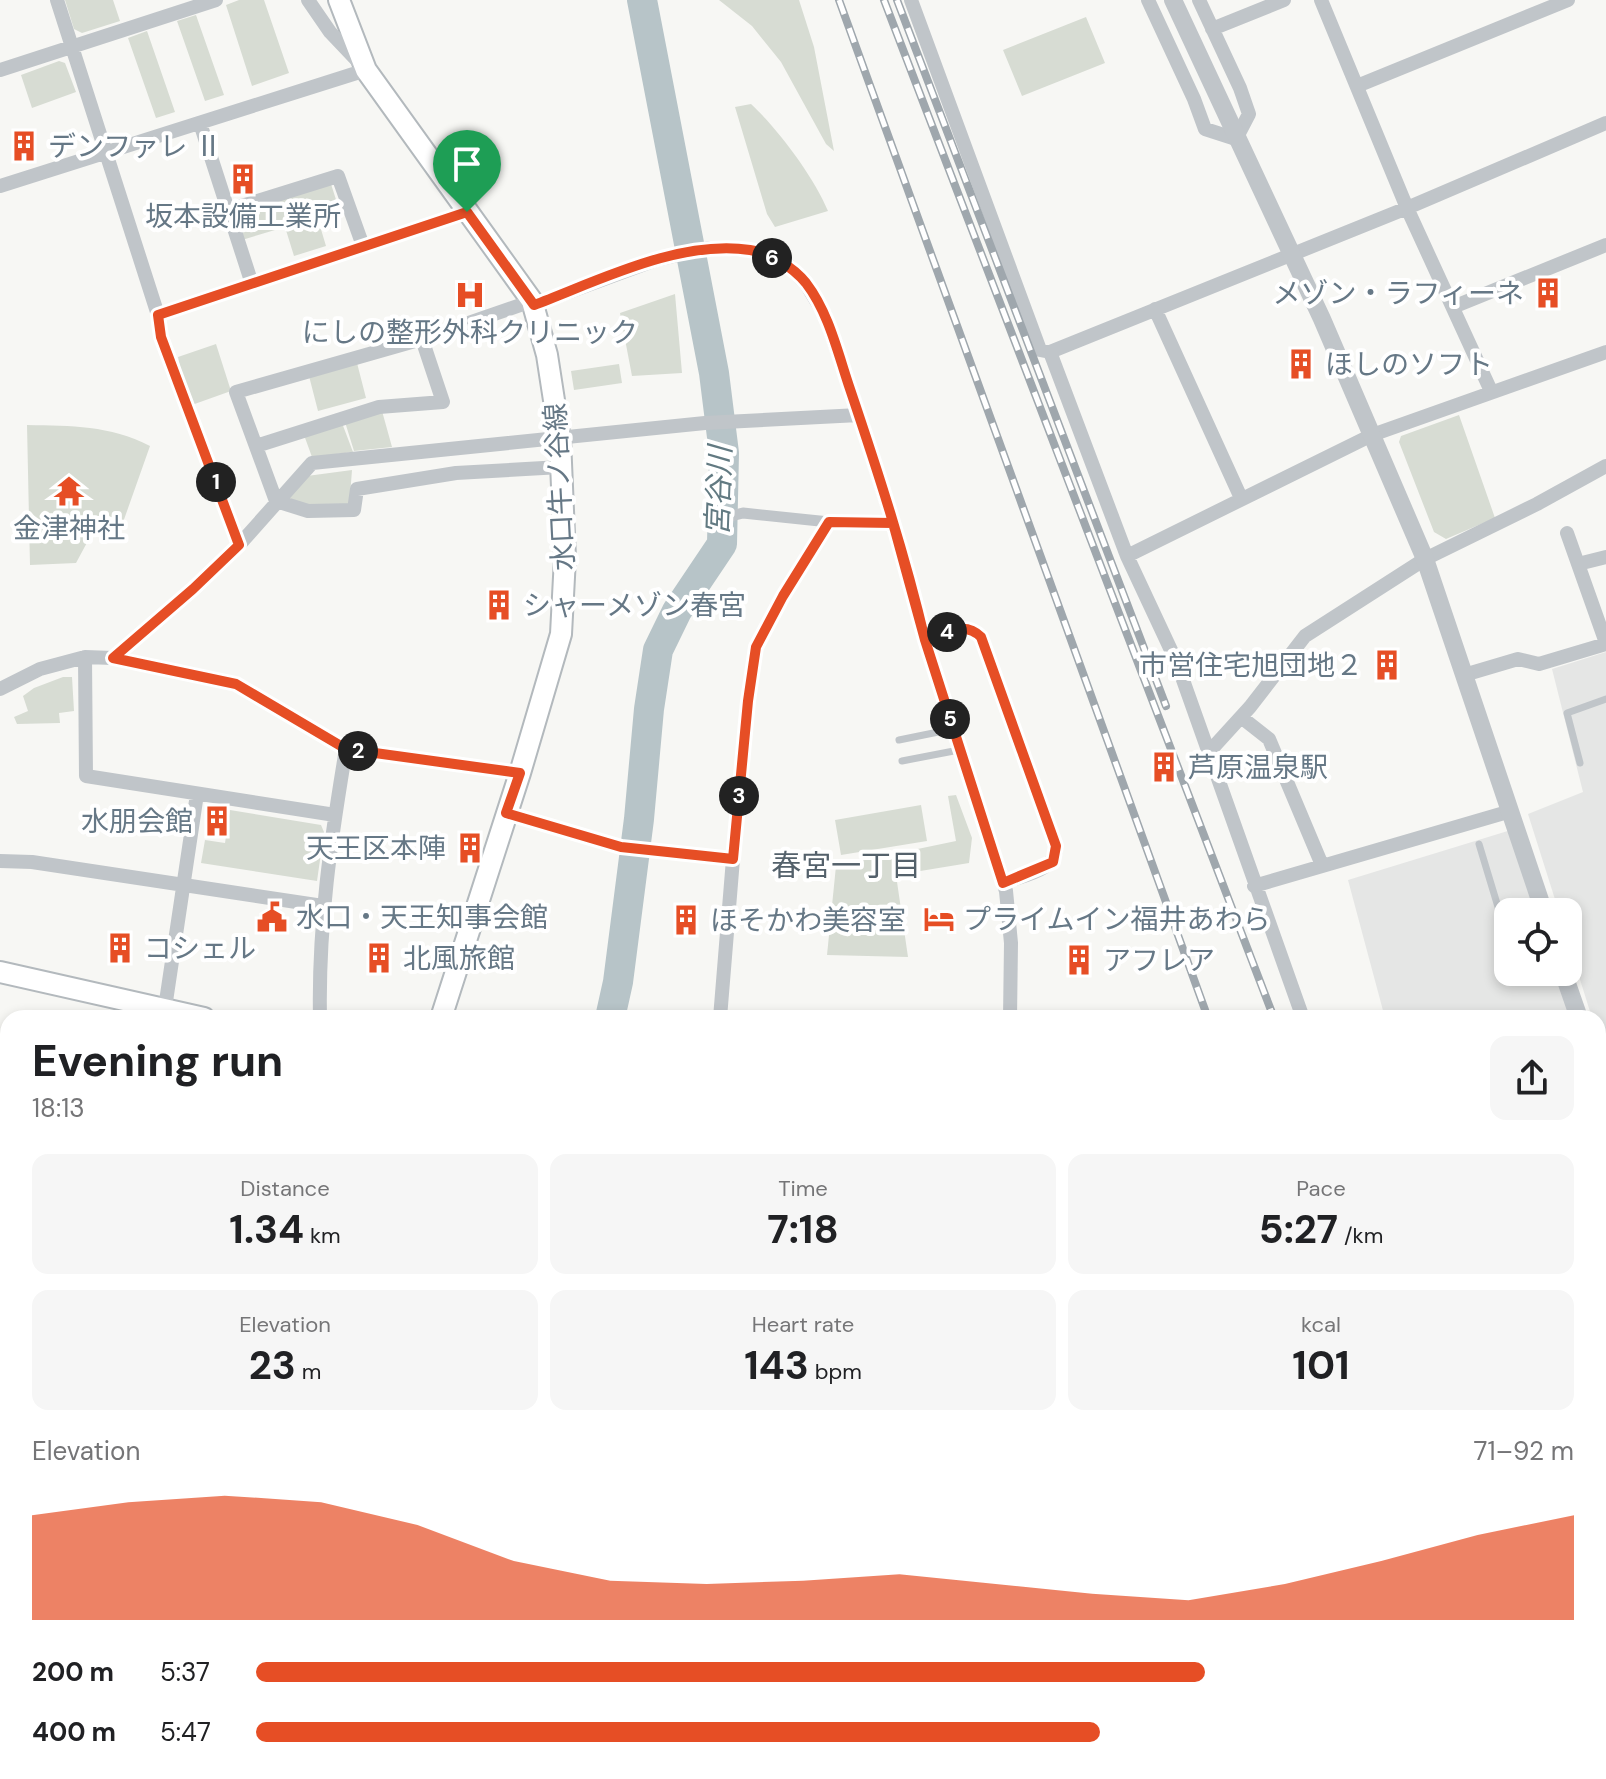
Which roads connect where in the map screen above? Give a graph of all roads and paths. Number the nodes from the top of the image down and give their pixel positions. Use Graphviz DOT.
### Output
graph roads {
  1 [pos="57,0"];
  2 [pos="216,0"];
  3 [pos="308,0"];
  4 [pos="339,0"];
  5 [pos="911,0"];
  6 [pos="1148,0"];
  7 [pos="1173,0"];
  8 [pos="1199,0"];
  9 [pos="1284,0"];
  10 [pos="1321,0"];
  11 [pos="1568,0"];
  12 [pos="172,7"];
  13 [pos="1212,29"];
  14 [pos="73,48"];
  15 [pos="0,70"];
  16 [pos="366,70"];
  17 [pos="1357,86"];
  18 [pos="200,123"];
  19 [pos="1606,123"];
  20 [pos="1236,139"];
  21 [pos="104,152"];
  22 [pos="0,186"];
  23 [pos="1407,208"];
  24 [pos="229,210"];
  25 [pos="467,212"];
  26 [pos="1606,245"];
  27 [pos="363,246"];
  28 [pos="1290,254"];
  29 [pos="252,284"];
  30 [pos="533,303"];
  31 [pos="1453,307"];
  32 [pos="1155,309"];
  33 [pos="158,315"];
  34 [pos="422,339"];
  35 [pos="1050,352"];
  36 [pos="1606,352"];
  37 [pos="1491,391"];
  38 [pos="859,415"];
  39 [pos="1372,435"];
  40 [pos="560,439"];
  41 [pos="256,446"];
  42 [pos="1606,466"];
  43 [pos="561,467"];
  44 [pos="1241,498"];
  45 [pos="276,501"];
  46 [pos="713,520"];
  47 [pos="829,522"];
  48 [pos="893,523"];
  49 [pos="1567,533"];
  50 [pos="239,545"];
  51 [pos="1127,556"];
  52 [pos="1606,557"];
  53 [pos="1425,559"];
  54 [pos="1578,564"];
  55 [pos="925,640"];
  56 [pos="1606,644"];
  57 [pos="85,657"];
  58 [pos="113,658"];
  59 [pos="1464,675"];
  60 [pos="0,689"];
  61 [pos="1606,699"];
  62 [pos="1241,717"];
  63 [pos="953,729"];
  64 [pos="899,740"];
  65 [pos="346,749"];
  66 [pos="959,750"];
  67 [pos="1209,752"];
  68 [pos="902,761"];
  69 [pos="1580,763"];
  70 [pos="520,773"];
  71 [pos="197,794"];
  72 [pos="1511,811"];
  73 [pos="506,813"];
  74 [pos="335,815"];
  75 [pos="1479,844"];
  76 [pos="733,859"];
  77 [pos="0,861"];
  78 [pos="1322,865"];
  79 [pos="1003,883"];
  80 [pos="184,886"];
  81 [pos="1254,886"];
  82 [pos="1495,898"];
  83 [pos="1539,898"];
  84 [pos="323,906"];
  85 [pos="0,972"];
  86 [pos="1568,986"];
  87 [pos="165,1008"];
  88 [pos="173,1010"];
  89 [pos="320,1010"];
  90 [pos="444,1010"];
  91 [pos="721,1010"];
  92 [pos="1010,1010"];
  93 [pos="1300,1010"];
  94 [pos="1576,1010"];
  1 -- 14 [label="street"];
  2 -- 12 [label="street"];
  3 -- 16 [label="street"];
  4 -- 16 [label="main road, 水口牛ノ谷線"];
  5 -- 35 [label="street"];
  6 -- 20 [label="street"];
  7 -- 20 [label="street"];
  8 -- 13 [label="street"];
  9 -- 13 [label="street"];
  10 -- 17 [label="street"];
  11 -- 17 [label="street"];
  12 -- 14 [label="street"];
  13 -- 20 [label="street"];
  14 -- 15 [label="street"];
  14 -- 21 [label="street"];
  16 -- 18 [label="street"];
  16 -- 25 [label="main road, 水口牛ノ谷線"];
  17 -- 23 [label="street"];
  18 -- 21 [label="street"];
  18 -- 24 [label="street"];
  19 -- 23 [label="street"];
  20 -- 28 [label="street"];
  21 -- 22 [label="street"];
  21 -- 33 [label="street"];
  23 -- 28 [label="street"];
  23 -- 31 [label="street"];
  24 -- 27 [label="street"];
  24 -- 29 [label="street"];
  25 -- 27 [label="street"];
  25 -- 30 [label="main road, 水口牛ノ谷線"];
  26 -- 31 [label="street"];
  27 -- 29 [label="street"];
  28 -- 32 [label="street"];
  28 -- 39 [label="street"];
  29 -- 33 [label="street"];
  30 -- 34 [label="street"];
  30 -- 38 [label="street"];
  30 -- 40 [label="main road, 水口牛ノ谷線"];
  31 -- 37 [label="street"];
  32 -- 35 [label="street"];
  32 -- 44 [label="street"];
  33 -- 50 [label="street"];
  34 -- 41 [label="street"];
  34 -- 41 [label="street"];
  35 -- 51 [label="street"];
  36 -- 37 [label="street"];
  37 -- 39 [label="street"];
  38 -- 40 [label="street"];
  38 -- 48 [label="street"];
  39 -- 44 [label="street"];
  39 -- 53 [label="street"];
  40 -- 43 [label="main road, 水口牛ノ谷線"];
  40 -- 45 [label="street"];
  41 -- 45 [label="street"];
  42 -- 53 [label="street"];
  43 -- 45 [label="street"];
  43 -- 70 [label="main road, 水口牛ノ谷線"];
  44 -- 51 [label="street"];
  45 -- 50 [label="street"];
  46 -- 47 [label="street"];
  47 -- 48 [label="street"];
  47 -- 76 [label="street"];
  48 -- 55 [label="street"];
  49 -- 54 [label="street"];
  50 -- 58 [label="street"];
  51 -- 67 [label="street"];
  52 -- 54 [label="street"];
  53 -- 59 [label="street"];
  53 -- 62 [label="street"];
  54 -- 56 [label="street"];
  55 -- 63 [label="street"];
  55 -- 79 [label="street"];
  56 -- 59 [label="street"];
  57 -- 58 [label="street"];
  57 -- 60 [label="street"];
  57 -- 71 [label="street"];
  58 -- 65 [label="street"];
  59 -- 72 [label="street"];
  61 -- 69 [label="lane"];
  62 -- 67 [label="street"];
  62 -- 78 [label="street"];
  63 -- 64 [label="lane"];
  63 -- 66 [label="street"];
  65 -- 70 [label="street"];
  65 -- 74 [label="street"];
  66 -- 68 [label="lane"];
  66 -- 79 [label="street"];
  67 -- 81 [label="street"];
  70 -- 73 [label="main road, 水口牛ノ谷線"];
  71 -- 74 [label="street"];
  71 -- 80 [label="street"];
  72 -- 78 [label="street"];
  72 -- 83 [label="street"];
  73 -- 76 [label="street"];
  73 -- 90 [label="main road, 水口牛ノ谷線"];
  74 -- 84 [label="street"];
  75 -- 82 [label="lane"];
  76 -- 91 [label="street"];
  77 -- 80 [label="street"];
  78 -- 81 [label="street"];
  79 -- 92 [label="street"];
  80 -- 84 [label="street"];
  80 -- 87 [label="street"];
  81 -- 93 [label="street"];
  84 -- 89 [label="street"];
  85 -- 87 [label="main road"];
  86 -- 94 [label="street"];
  87 -- 88 [label="main road"];
}
